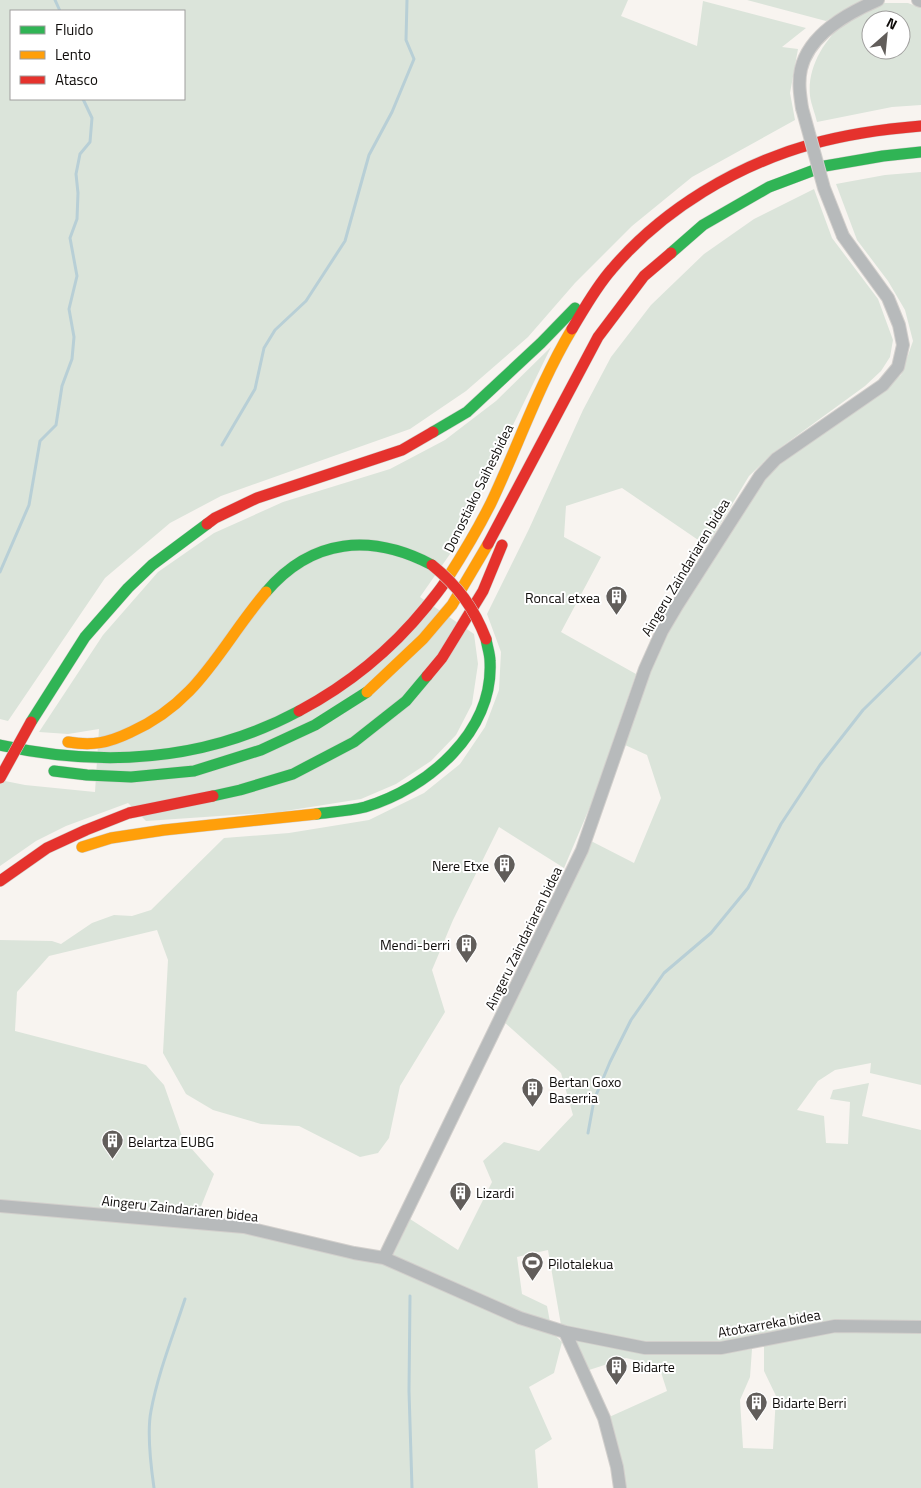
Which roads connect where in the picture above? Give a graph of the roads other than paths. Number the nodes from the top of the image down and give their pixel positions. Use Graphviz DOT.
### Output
graph roads {
  1 [pos="878,0"];
  2 [pos="921,126"];
  3 [pos="921,152"];
  4 [pos="610,271"];
  5 [pos="558,410"];
  6 [pos="0,736"];
  7 [pos="37,739"];
  8 [pos="56,741"];
  9 [pos="0,746"];
  10 [pos="0,761"];
  11 [pos="18,765"];
  12 [pos="41,769"];
  13 [pos="0,778"];
  14 [pos="75,850"];
  15 [pos="50,860"];
  16 [pos="0,881"];
  17 [pos="0,891"];
  18 [pos="0,1206"];
  19 [pos="384,1258"];
  20 [pos="402,1266"];
  21 [pos="921,1327"];
  22 [pos="564,1332"];
  23 [pos="620,1488"];
  1 -- 19 [label="street, Aingeru Zaindariaren bidea, bridge"];
  2 -- 4 [label="highway, Donostiako Saihesbidea"];
  3 -- 5 [label="highway"];
  4 -- 9 [label="highway, Donostiako Saihesbidea"];
  4 -- 13 [label="highway, bridge"];
  5 -- 12 [label="highway"];
  5 -- 16 [label="highway"];
  6 -- 7 [label="highway"];
  8 -- 14 [label="highway, bridge"];
  10 -- 11 [label="highway"];
  15 -- 17 [label="highway"];
  18 -- 19 [label="street, Aingeru Zaindariaren bidea"];
  19 -- 20 [label="street, Aingeru Zaindariaren bidea"];
  20 -- 22 [label="street, Atotxarreka bidea"];
  21 -- 22 [label="street, Atotxarreka bidea"];
  22 -- 23 [label="street"];
}
